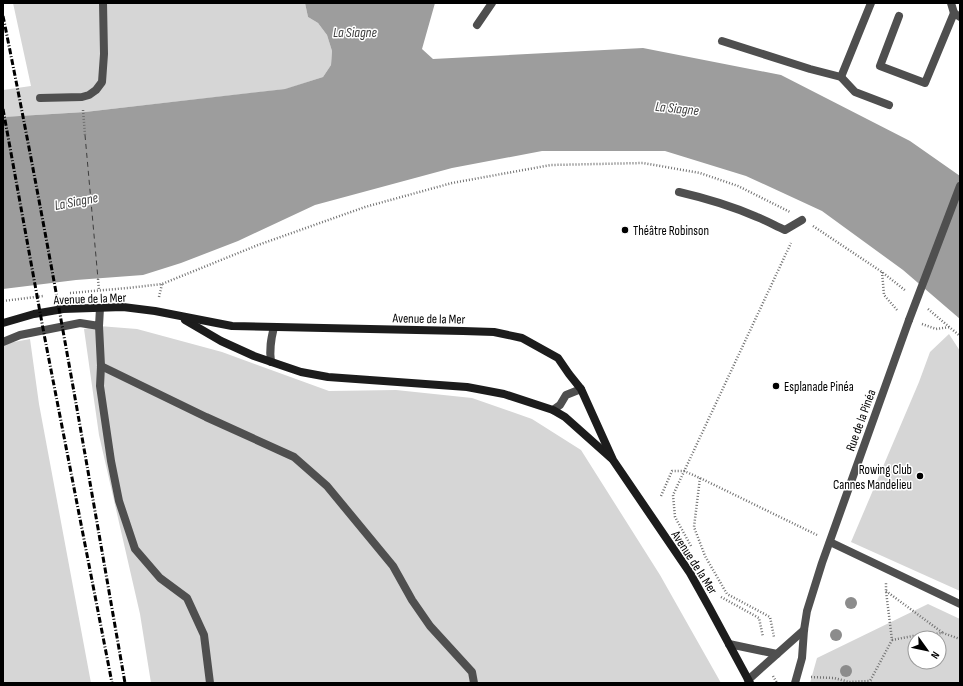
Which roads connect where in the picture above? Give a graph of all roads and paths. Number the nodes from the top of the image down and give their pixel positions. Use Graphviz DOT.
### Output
graph roads {
  1 [pos="103,3"];
  2 [pos="492,3"];
  3 [pos="871,3"];
  4 [pos="951,3"];
  5 [pos="957,15"];
  6 [pos="899,16"];
  7 [pos="477,25"];
  8 [pos="722,41"];
  9 [pos="841,77"];
  10 [pos="82,97"];
  11 [pos="40,98"];
  12 [pos="889,105"];
  13 [pos="85,135"];
  14 [pos="960,186"];
  15 [pos="679,192"];
  16 [pos="802,220"];
  17 [pos="882,272"];
  18 [pos="162,284"];
  19 [pos="907,292"];
  20 [pos="926,307"];
  21 [pos="100,308"];
  22 [pos="180,316"];
  23 [pos="909,320"];
  24 [pos="3,323"];
  25 [pos="100,326"];
  26 [pos="274,326"];
  27 [pos="950,327"];
  28 [pos="960,336"];
  29 [pos="3,342"];
  30 [pos="271,362"];
  31 [pos="101,366"];
  32 [pos="581,389"];
  33 [pos="553,410"];
  34 [pos="613,460"];
  35 [pos="684,471"];
  36 [pos="700,478"];
  37 [pos="661,496"];
  38 [pos="830,542"];
  39 [pos="691,547"];
  40 [pos="886,568"];
  41 [pos="886,590"];
  42 [pos="720,597"];
  43 [pos="960,604"];
  44 [pos="804,630"];
  45 [pos="940,630"];
  46 [pos="762,633"];
  47 [pos="947,634"];
  48 [pos="907,637"];
  49 [pos="960,639"];
  50 [pos="892,640"];
  51 [pos="729,644"];
  52 [pos="778,654"];
  53 [pos="796,680"];
  54 [pos="749,682"];
  55 [pos="870,682"];
  56 [pos="210,683"];
  57 [pos="474,683"];
  1 -- 10 [label="street"];
  2 -- 7 [label="street"];
  3 -- 9 [label="street"];
  4 -- 5 [label="street"];
  5 -- 6 [label="street"];
  8 -- 9 [label="street"];
  9 -- 12 [label="street"];
  10 -- 11 [label="street"];
  10 -- 13 [label="path"];
  14 -- 23 [label="street, Rue de la Pinéa, bridge"];
  15 -- 16 [label="street"];
  16 -- 17 [label="path"];
  16 -- 18 [label="path"];
  16 -- 35 [label="path"];
  17 -- 19 [label="path"];
  17 -- 23 [label="path"];
  20 -- 27 [label="path"];
  21 -- 22 [label="main road, Avenue de la Mer"];
  21 -- 24 [label="main road, Avenue de la Mer"];
  21 -- 25 [label="street"];
  22 -- 26 [label="main road, Avenue de la Mer"];
  22 -- 30 [label="main road, Avenue de la Mer"];
  23 -- 27 [label="path"];
  23 -- 38 [label="street, Rue de la Pinéa"];
  25 -- 29 [label="street"];
  25 -- 31 [label="street"];
  26 -- 30 [label="street"];
  26 -- 32 [label="main road, Avenue de la Mer"];
  27 -- 28 [label="path"];
  30 -- 33 [label="main road, Avenue de la Mer"];
  31 -- 56 [label="street"];
  31 -- 57 [label="street"];
  32 -- 33 [label="street"];
  32 -- 34 [label="main road, Avenue de la Mer"];
  33 -- 34 [label="main road, Avenue de la Mer"];
  34 -- 51 [label="main road, Avenue de la Mer"];
  35 -- 36 [label="path"];
  35 -- 37 [label="path"];
  35 -- 39 [label="path"];
  36 -- 38 [label="path"];
  36 -- 52 [label="path"];
  38 -- 40 [label="street"];
  38 -- 44 [label="street, Rue de la Pinéa"];
  40 -- 41 [label="path"];
  40 -- 43 [label="street"];
  41 -- 45 [label="path"];
  41 -- 50 [label="path"];
  42 -- 46 [label="path"];
  44 -- 52 [label="street"];
  44 -- 53 [label="street, Rue de la Pinéa"];
  47 -- 49 [label="path"];
  48 -- 50 [label="path"];
  50 -- 55 [label="path"];
  51 -- 52 [label="street"];
  51 -- 54 [label="main road, Avenue de la Mer"];
  52 -- 54 [label="street"];
  53 -- 55 [label="path"];
}
